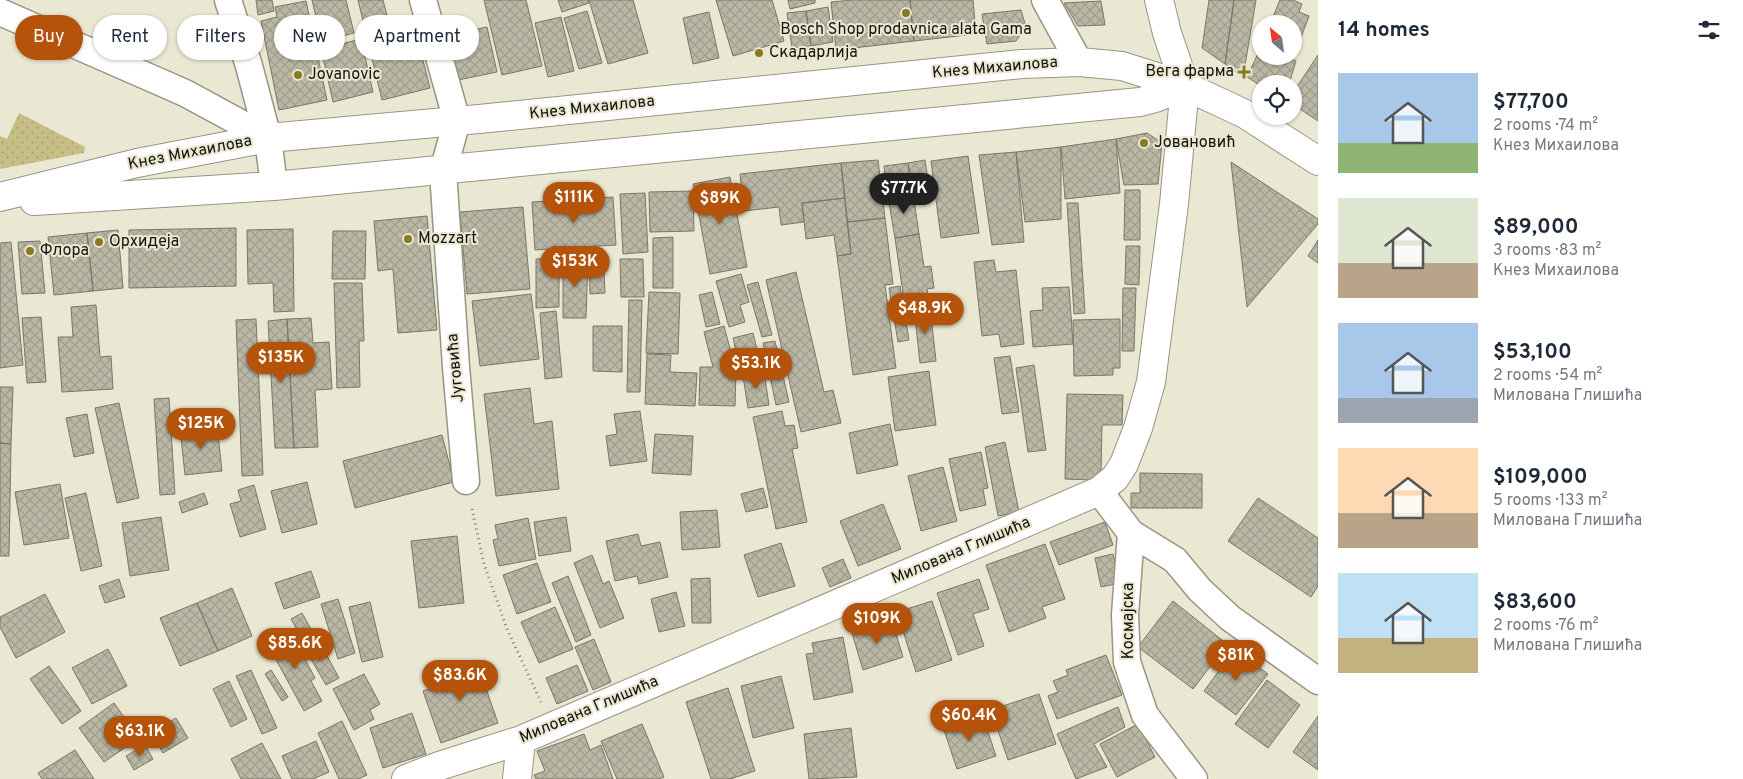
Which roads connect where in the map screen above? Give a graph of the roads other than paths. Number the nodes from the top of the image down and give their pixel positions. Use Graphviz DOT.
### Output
graph roads {
  1 [pos="228,0"];
  2 [pos="423,0"];
  3 [pos="1045,0"];
  4 [pos="1159,0"];
  5 [pos="0,12"];
  6 [pos="1079,62"];
  7 [pos="1185,86"];
  8 [pos="457,121"];
  9 [pos="268,138"];
  10 [pos="1318,161"];
  11 [pos="443,171"];
  12 [pos="274,186"];
  13 [pos="0,196"];
  14 [pos="0,203"];
  15 [pos="466,481"];
  16 [pos="1099,491"];
  17 [pos="1132,533"];
  18 [pos="1318,681"];
  19 [pos="521,740"];
  20 [pos="445,772"];
  21 [pos="406,779"];
  22 [pos="517,779"];
  23 [pos="1194,779"];
  1 -- 9 [label="street"];
  2 -- 8 [label="street"];
  3 -- 6 [label="street"];
  4 -- 7 [label="street"];
  5 -- 9 [label="street"];
  6 -- 7 [label="street, Кнез Михаилова"];
  6 -- 8 [label="street, Кнез Михаилова"];
  7 -- 10 [label="street, Кнез Михаилова"];
  7 -- 11 [label="street, Кнез Михаилова"];
  7 -- 16 [label="street, Милована Глишића"];
  8 -- 9 [label="street, Кнез Михаилова"];
  8 -- 11 [label="street, Југовића"];
  9 -- 12 [label="street"];
  9 -- 13 [label="street, Кнез Михаилова"];
  11 -- 12 [label="street, Кнез Михаилова"];
  11 -- 15 [label="street, Југовића"];
  12 -- 14 [label="street, Кнез Михаилова"];
  16 -- 17 [label="street"];
  16 -- 19 [label="street, Милована Глишића"];
  17 -- 18 [label="street"];
  17 -- 23 [label="street, Космајска"];
  19 -- 20 [label="street, Милована Глишића"];
  19 -- 22 [label="street"];
  20 -- 21 [label="street, Милована Глишића"];
}
